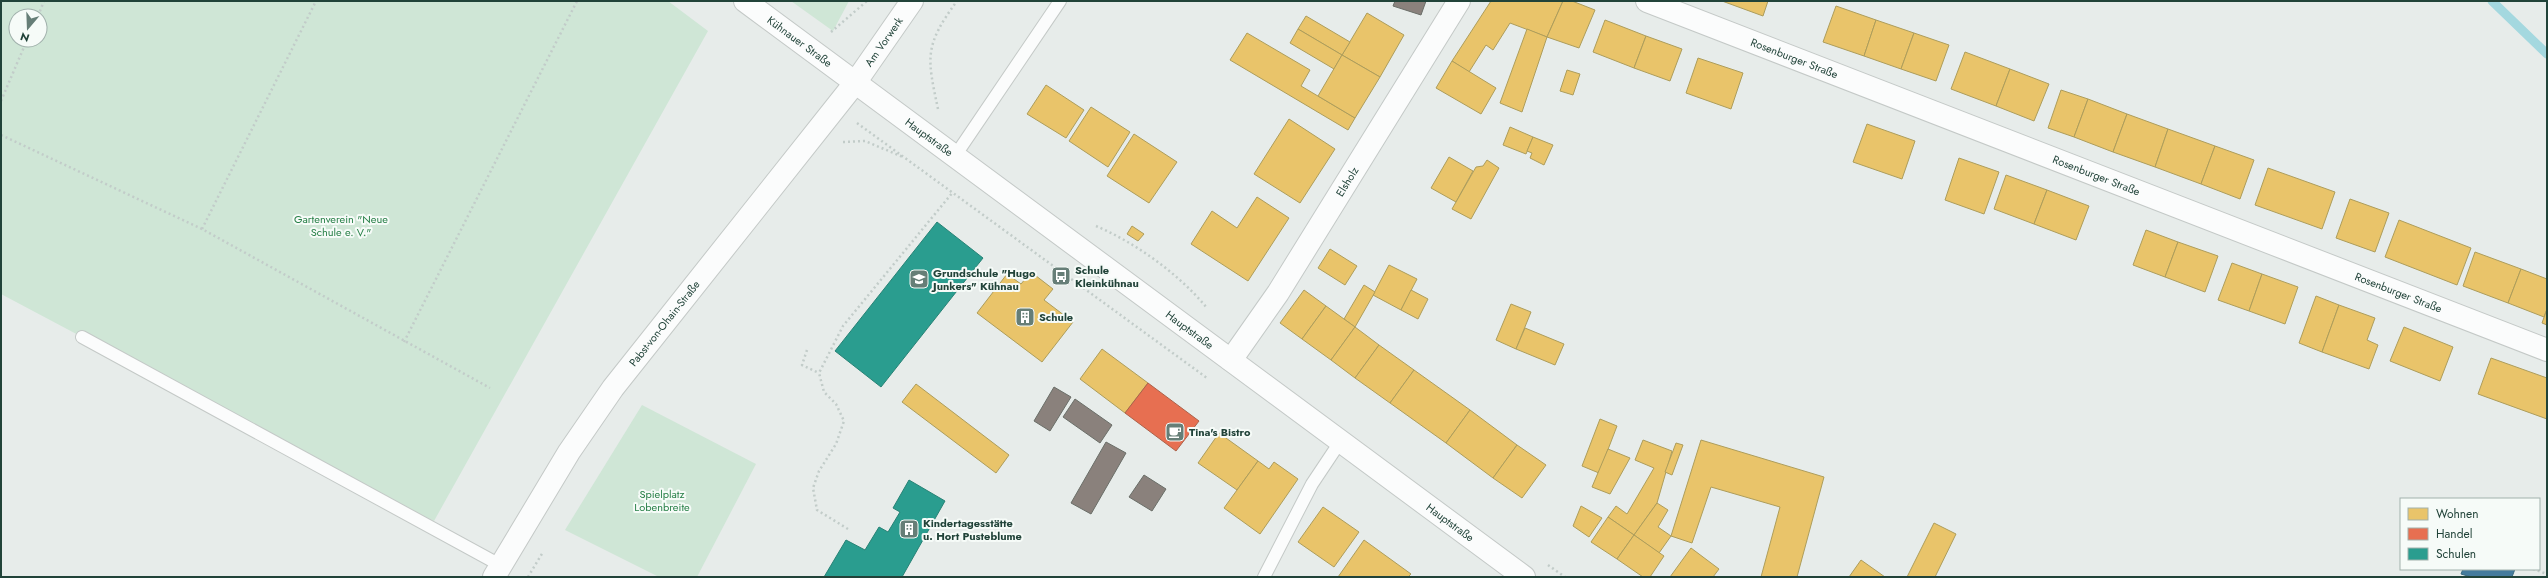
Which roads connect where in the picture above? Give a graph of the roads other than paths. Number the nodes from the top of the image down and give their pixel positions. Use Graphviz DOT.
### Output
graph roads {
  1 [pos="745,1"];
  2 [pos="912,1"];
  3 [pos="1060,1"];
  4 [pos="1459,1"];
  5 [pos="1647,1"];
  6 [pos="855,83"];
  7 [pos="955,156"];
  8 [pos="82,337"];
  9 [pos="2547,350"];
  10 [pos="1231,360"];
  11 [pos="1340,442"];
  12 [pos="497,571"];
  13 [pos="1264,577"];
  14 [pos="1524,577"];
  1 -- 6 [label="street, Kühnauer Straße"];
  2 -- 6 [label="street, Am Vorwerk"];
  3 -- 7 [label="lane"];
  4 -- 10 [label="street, Elsholz"];
  5 -- 9 [label="street, Rosenburger Straße"];
  6 -- 7 [label="street, Hauptstraße"];
  6 -- 12 [label="street, Pabst-von-Ohain-Straße"];
  7 -- 10 [label="street, Hauptstraße"];
  8 -- 12 [label="lane"];
  10 -- 11 [label="street, Hauptstraße"];
  11 -- 13 [label="lane"];
  11 -- 14 [label="street, Hauptstraße"];
}
